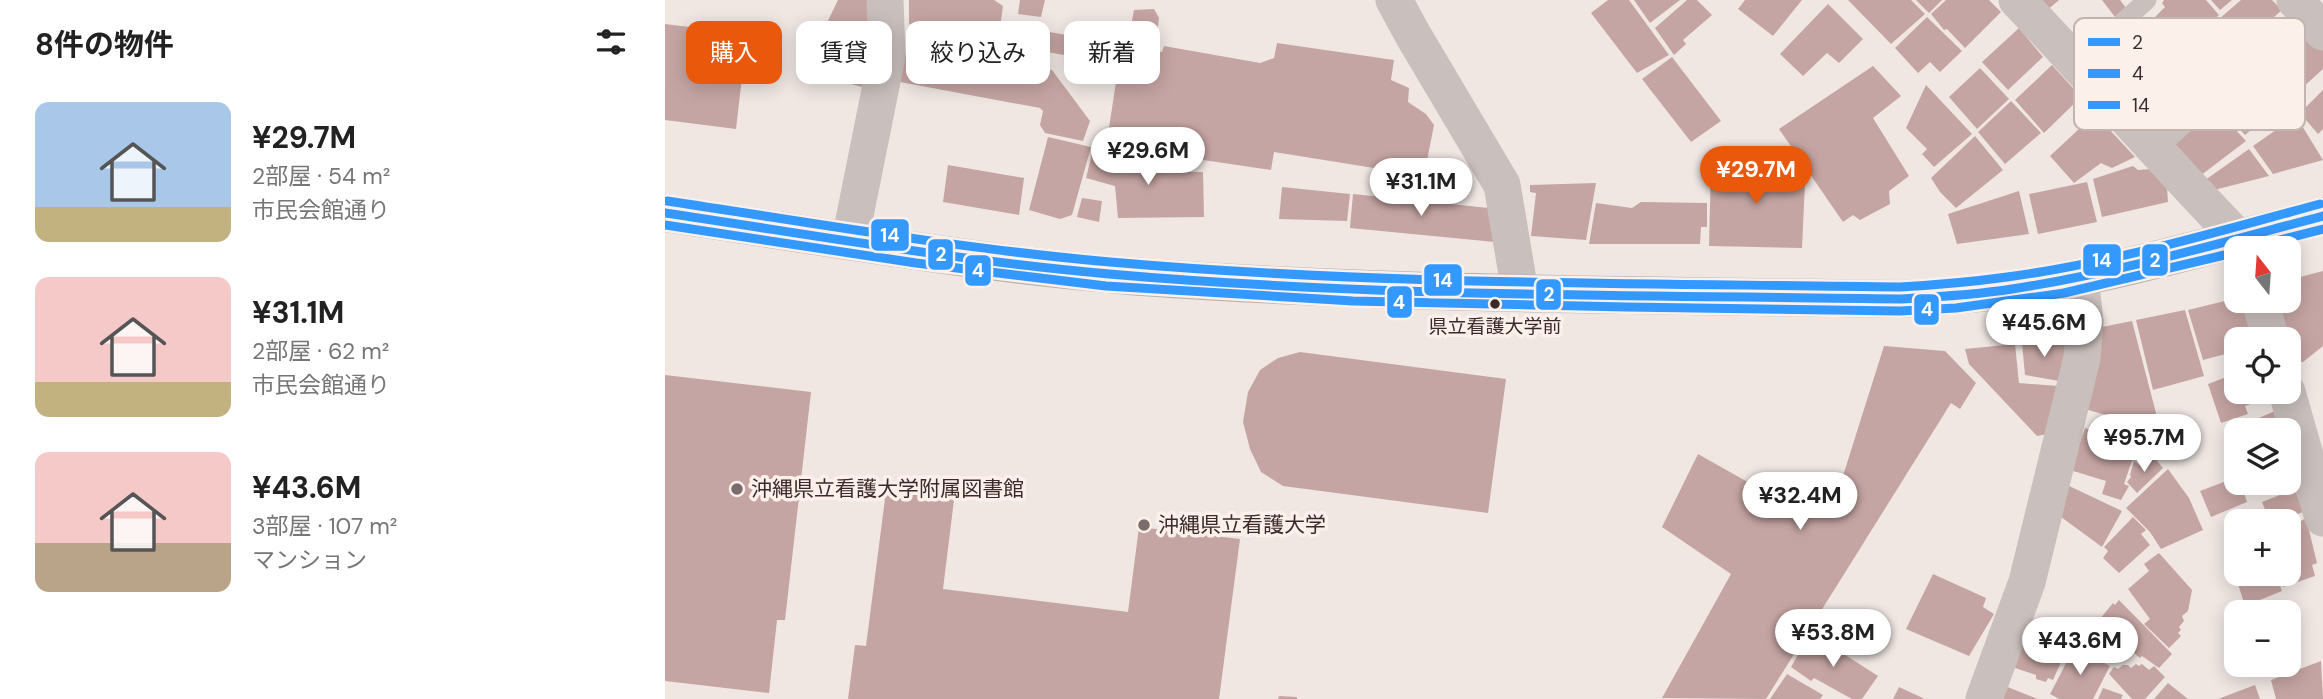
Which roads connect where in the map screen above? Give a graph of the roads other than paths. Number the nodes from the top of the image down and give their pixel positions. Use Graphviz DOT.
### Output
graph roads {
  1 [pos="885,0"];
  2 [pos="1394,0"];
  3 [pos="2017,0"];
  4 [pos="2147,0"];
  5 [pos="2127,18"];
  6 [pos="2074,59"];
  7 [pos="2136,130"];
  8 [pos="2178,130"];
  9 [pos="2154,151"];
  10 [pos="665,213"];
  11 [pos="2323,216"];
  12 [pos="2233,236"];
  13 [pos="2262,236"];
  14 [pos="850,240"];
  15 [pos="2224,247"];
  16 [pos="2080,278"];
  17 [pos="1520,292"];
  18 [pos="2290,404"];
  19 [pos="2323,518"];
  20 [pos="1984,699"];
  1 -- 14 [label="street"];
  2 -- 17 [label="street"];
  3 -- 6 [label="street"];
  4 -- 5 [label="lane"];
  7 -- 9 [label="street"];
  8 -- 9 [label="lane"];
  9 -- 12 [label="street"];
  10 -- 14 [label="main road"];
  11 -- 13 [label="main road"];
  14 -- 17 [label="main road"];
  15 -- 16 [label="main road"];
  16 -- 17 [label="main road"];
  16 -- 20 [label="street"];
  18 -- 19 [label="street"];
}
